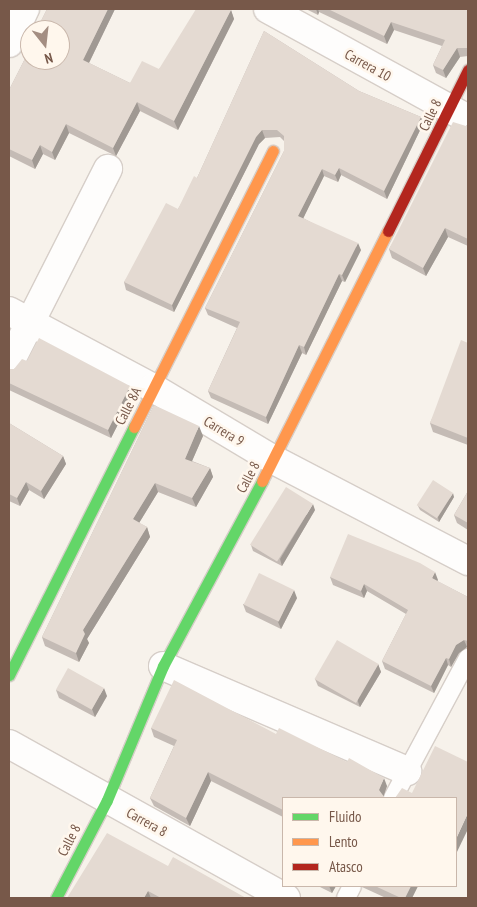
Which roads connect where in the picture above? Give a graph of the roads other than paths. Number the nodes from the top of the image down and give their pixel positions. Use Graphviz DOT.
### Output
graph roads {
  1 [pos="24,9"];
  2 [pos="268,9"];
  3 [pos="9,43"];
  4 [pos="468,70"];
  5 [pos="459,114"];
  6 [pos="273,151"];
  7 [pos="108,169"];
  8 [pos="19,315"];
  9 [pos="9,364"];
  10 [pos="153,388"];
  11 [pos="274,460"];
  12 [pos="468,561"];
  13 [pos="468,658"];
  14 [pos="163,666"];
  15 [pos="9,675"];
  16 [pos="9,744"];
  17 [pos="407,770"];
  18 [pos="394,797"];
  19 [pos="107,800"];
  20 [pos="56,898"];
  21 [pos="286,898"];
  1 -- 3 [label="street"];
  2 -- 5 [label="street, Carrera 10"];
  4 -- 5 [label="street, Calle 8"];
  5 -- 11 [label="street, Calle 8"];
  6 -- 10 [label="street, Calle 8A"];
  7 -- 8 [label="street"];
  8 -- 9 [label="street"];
  8 -- 10 [label="street, Carrera 9"];
  10 -- 11 [label="street, Carrera 9"];
  10 -- 15 [label="street, Calle 8A"];
  11 -- 12 [label="street, Carrera 9"];
  11 -- 14 [label="street, Calle 8"];
  13 -- 17 [label="lane"];
  14 -- 17 [label="street"];
  14 -- 19 [label="street, Calle 8"];
  16 -- 19 [label="street, Carrera 8"];
  17 -- 18 [label="lane"];
  19 -- 20 [label="street, Calle 8"];
  19 -- 21 [label="street, Carrera 8"];
}
